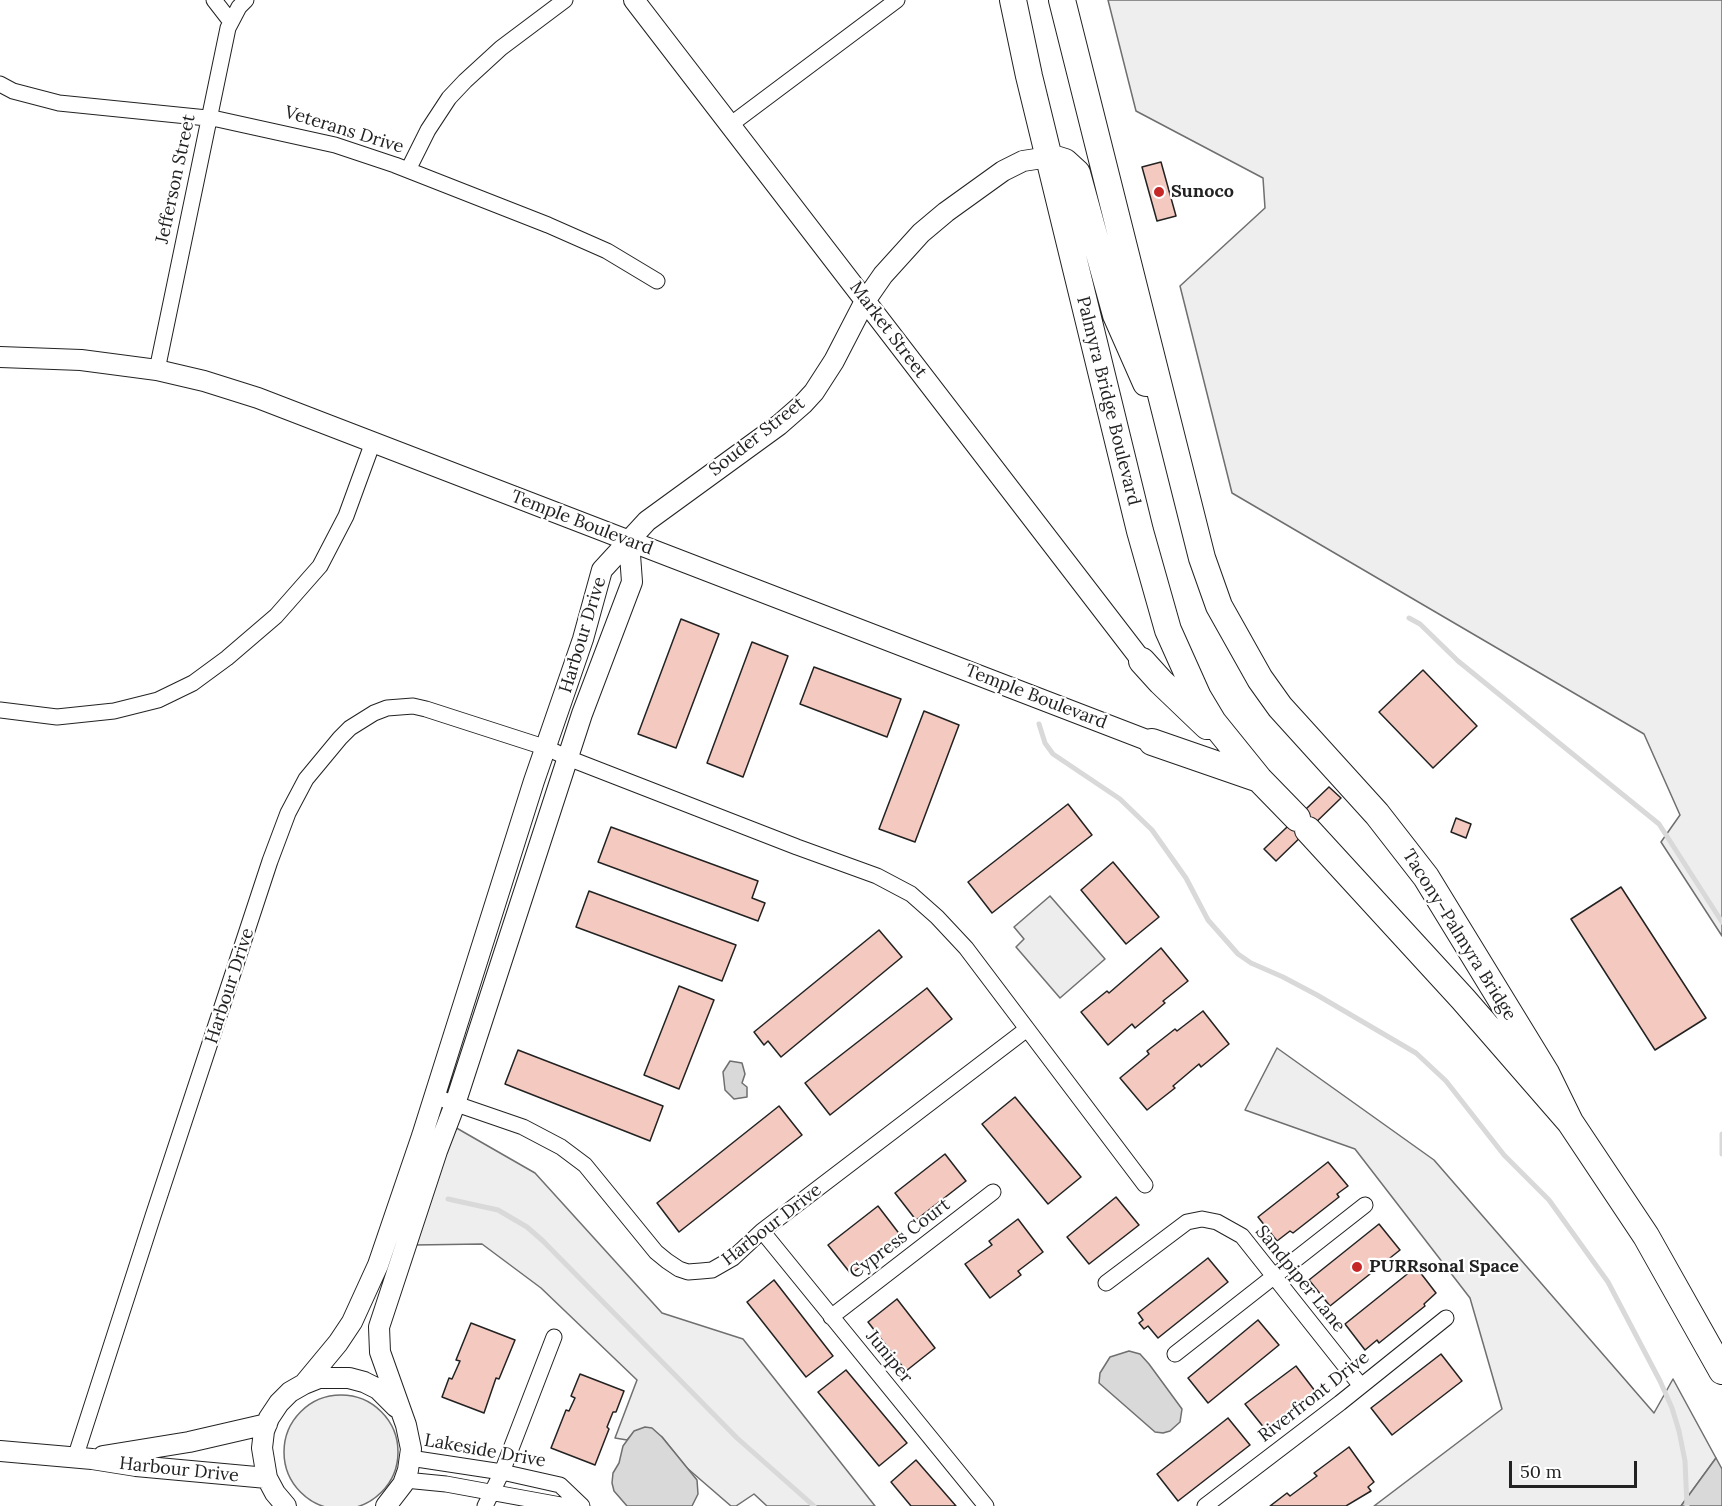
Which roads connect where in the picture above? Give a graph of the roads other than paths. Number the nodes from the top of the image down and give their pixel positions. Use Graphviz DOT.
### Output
graph roads {
  1 [pos="214,0"];
  2 [pos="246,0"];
  3 [pos="565,0"];
  4 [pos="634,0"];
  5 [pos="897,0"];
  6 [pos="1013,0"];
  7 [pos="1062,0"];
  8 [pos="231,22"];
  9 [pos="0,84"];
  10 [pos="208,117"];
  11 [pos="730,125"];
  12 [pos="1049,157"];
  13 [pos="408,170"];
  14 [pos="657,281"];
  15 [pos="865,301"];
  16 [pos="0,357"];
  17 [pos="157,370"];
  18 [pos="1172,437"];
  19 [pos="373,442"];
  20 [pos="629,541"];
  21 [pos="583,639"];
  22 [pos="607,646"];
  23 [pos="1142,661"];
  24 [pos="0,710"];
  25 [pos="1152,742"];
  26 [pos="1230,745"];
  27 [pos="547,748"];
  28 [pos="568,758"];
  29 [pos="1259,779"];
  30 [pos="1027,1029"];
  31 [pos="433,1096"];
  32 [pos="455,1104"];
  33 [pos="1570,1122"];
  34 [pos="1145,1185"];
  35 [pos="993,1192"];
  36 [pos="1365,1205"];
  37 [pos="762,1231"];
  38 [pos="376,1268"];
  39 [pos="396,1274"];
  40 [pos="1274,1277"];
  41 [pos="1106,1283"];
  42 [pos="831,1317"];
  43 [pos="1446,1318"];
  44 [pos="554,1338"];
  45 [pos="1175,1354"];
  46 [pos="1722,1371"];
  47 [pos="304,1384"];
  48 [pos="1361,1386"];
  49 [pos="400,1412"];
  50 [pos="267,1424"];
  51 [pos="0,1450"];
  52 [pos="410,1458"];
  53 [pos="84,1459"];
  54 [pos="502,1472"];
  55 [pos="267,1478"];
  56 [pos="405,1480"];
  57 [pos="492,1492"];
  58 [pos="280,1504"];
  59 [pos="580,1505"];
  60 [pos="386,1506"];
  61 [pos="485,1506"];
  62 [pos="986,1506"];
  63 [pos="1205,1506"];
  1 -- 8 [label="street"];
  2 -- 8 [label="street, Jefferson Street"];
  3 -- 13 [label="street"];
  4 -- 11 [label="street, Market Street"];
  5 -- 11 [label="street"];
  6 -- 12 [label="highway, Palmyra Bridge Boulevard"];
  7 -- 18 [label="highway"];
  8 -- 10 [label="street, Jefferson Street"];
  9 -- 10 [label="street, Veterans Drive"];
  10 -- 13 [label="street, Veterans Drive"];
  10 -- 17 [label="street, Jefferson Street"];
  11 -- 15 [label="street, Market Street"];
  12 -- 15 [label="street, Souder Street"];
  12 -- 18 [label="highway"];
  12 -- 26 [label="highway, Palmyra Bridge Boulevard"];
  13 -- 14 [label="street, Veterans Drive"];
  15 -- 20 [label="street, Souder Street"];
  15 -- 23 [label="street, Market Street"];
  16 -- 17 [label="street, Temple Boulevard"];
  17 -- 19 [label="street, Temple Boulevard"];
  18 -- 33 [label="highway, Tacony–Palmyra Bridge"];
  19 -- 20 [label="street, Temple Boulevard"];
  19 -- 24 [label="street"];
  20 -- 21 [label="street, Harbour Drive"];
  20 -- 22 [label="street, Harbour Drive"];
  20 -- 25 [label="street, Temple Boulevard"];
  21 -- 22 [label="street"];
  21 -- 27 [label="street, Harbour Drive"];
  22 -- 28 [label="street, Harbour Drive"];
  23 -- 26 [label="highway"];
  25 -- 29 [label="highway"];
  26 -- 29 [label="highway, Palmyra Bridge Boulevard"];
  27 -- 28 [label="street, Harbour Drive"];
  27 -- 31 [label="street, Harbour Drive"];
  27 -- 53 [label="street, Harbour Drive"];
  28 -- 30 [label="street, Harbour Drive"];
  28 -- 32 [label="street, Harbour Drive"];
  29 -- 33 [label="highway, Tacony–Palmyra Bridge"];
  30 -- 34 [label="street, Harbour Drive"];
  30 -- 37 [label="street, Harbour Drive"];
  31 -- 32 [label="street, Harbour Drive"];
  31 -- 38 [label="street, Harbour Drive"];
  32 -- 37 [label="street, Harbour Drive"];
  32 -- 39 [label="street, Harbour Drive"];
  33 -- 46 [label="highway, Tacony–Palmyra Bridge"];
  35 -- 42 [label="street, Cypress Court"];
  36 -- 40 [label="street"];
  37 -- 42 [label="street, Juniper"];
  38 -- 39 [label="street"];
  38 -- 47 [label="street, Harbour Drive"];
  39 -- 49 [label="street, Harbour Drive"];
  40 -- 41 [label="street, Sandpiper Lane"];
  40 -- 45 [label="street"];
  40 -- 48 [label="street, Sandpiper Lane"];
  42 -- 62 [label="street, Juniper"];
  43 -- 48 [label="street, Riverfront Drive"];
  44 -- 54 [label="street"];
  47 -- 49 [label="street"];
  47 -- 50 [label="street"];
  48 -- 63 [label="street, Riverfront Drive"];
  49 -- 52 [label="street, Harbour Drive"];
  50 -- 53 [label="street, Harbour Drive"];
  50 -- 55 [label="street"];
  51 -- 53 [label="street, Harbour Drive"];
  52 -- 54 [label="street, Lakeside Drive"];
  52 -- 56 [label="street, Harbour Drive"];
  53 -- 55 [label="street, Harbour Drive"];
  54 -- 57 [label="street"];
  54 -- 59 [label="street, Lakeside Drive"];
  55 -- 58 [label="street"];
  56 -- 57 [label="street, Lakeside Drive"];
  56 -- 60 [label="street, Harbour Drive"];
  57 -- 59 [label="street, Lakeside Drive"];
  57 -- 61 [label="street"];
}
